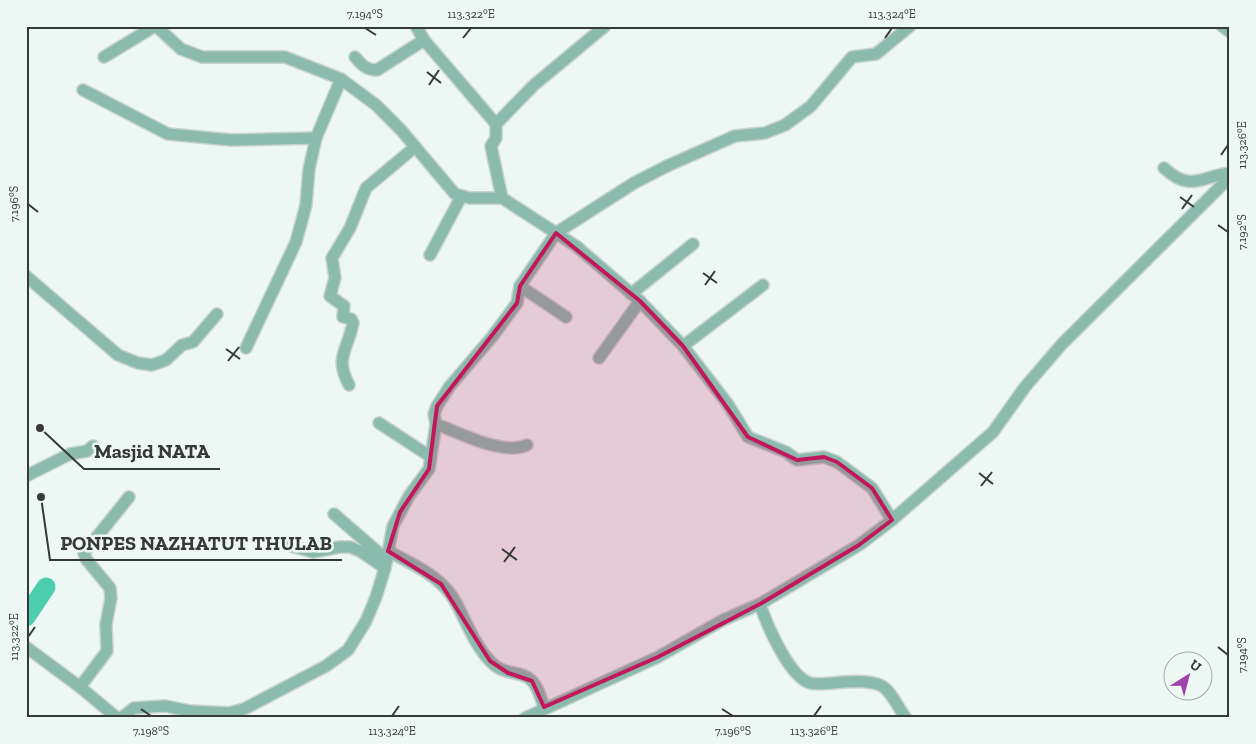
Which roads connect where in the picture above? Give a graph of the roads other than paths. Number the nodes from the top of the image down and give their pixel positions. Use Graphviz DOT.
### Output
graph roads {
  1 [pos="156,26"];
  2 [pos="416,26"];
  3 [pos="605,26"];
  4 [pos="910,26"];
  5 [pos="424,40"];
  6 [pos="104,57"];
  7 [pos="355,57"];
  8 [pos="342,79"];
  9 [pos="83,90"];
  10 [pos="496,124"];
  11 [pos="316,138"];
  12 [pos="415,147"];
  13 [pos="1164,168"];
  14 [pos="1230,175"];
  15 [pos="462,197"];
  16 [pos="502,198"];
  17 [pos="556,233"];
  18 [pos="693,244"];
  19 [pos="430,256"];
  20 [pos="26,276"];
  21 [pos="763,285"];
  22 [pos="520,286"];
  23 [pos="635,297"];
  24 [pos="217,314"];
  25 [pos="566,317"];
  26 [pos="683,346"];
  27 [pos="246,348"];
  28 [pos="599,358"];
  29 [pos="349,385"];
  30 [pos="379,423"];
  31 [pos="436,424"];
  32 [pos="527,445"];
  33 [pos="93,446"];
  34 [pos="431,457"];
  35 [pos="26,476"];
  36 [pos="129,497"];
  37 [pos="334,514"];
  38 [pos="892,520"];
  39 [pos="287,546"];
  40 [pos="387,560"];
  41 [pos="760,604"];
  42 [pos="26,648"];
  43 [pos="80,687"];
  44 [pos="544,707"];
  45 [pos="117,718"];
  46 [pos="121,718"];
  47 [pos="524,718"];
  48 [pos="906,718"];
  1 -- 6 [label="street"];
  1 -- 8 [label="street"];
  2 -- 5 [label="street"];
  3 -- 10 [label="street"];
  4 -- 17 [label="street"];
  5 -- 7 [label="street"];
  5 -- 10 [label="street"];
  8 -- 11 [label="street"];
  8 -- 12 [label="street"];
  9 -- 11 [label="street"];
  10 -- 16 [label="street"];
  11 -- 27 [label="street"];
  12 -- 15 [label="street"];
  12 -- 29 [label="street"];
  13 -- 14 [label="street"];
  14 -- 38 [label="street"];
  15 -- 16 [label="street"];
  15 -- 19 [label="street"];
  16 -- 17 [label="street"];
  17 -- 22 [label="street"];
  17 -- 23 [label="street"];
  18 -- 23 [label="street"];
  20 -- 24 [label="street"];
  21 -- 26 [label="street"];
  22 -- 25 [label="street"];
  22 -- 31 [label="street"];
  23 -- 26 [label="street"];
  23 -- 28 [label="street"];
  26 -- 38 [label="street"];
  30 -- 34 [label="street"];
  31 -- 32 [label="street"];
  31 -- 34 [label="street"];
  33 -- 35 [label="street"];
  34 -- 40 [label="street"];
  36 -- 43 [label="street"];
  37 -- 40 [label="street"];
  38 -- 41 [label="street"];
  39 -- 40 [label="street"];
  40 -- 44 [label="street"];
  40 -- 46 [label="street"];
  41 -- 44 [label="street"];
  41 -- 48 [label="street"];
  42 -- 43 [label="street"];
  43 -- 45 [label="street"];
  44 -- 47 [label="street"];
}
